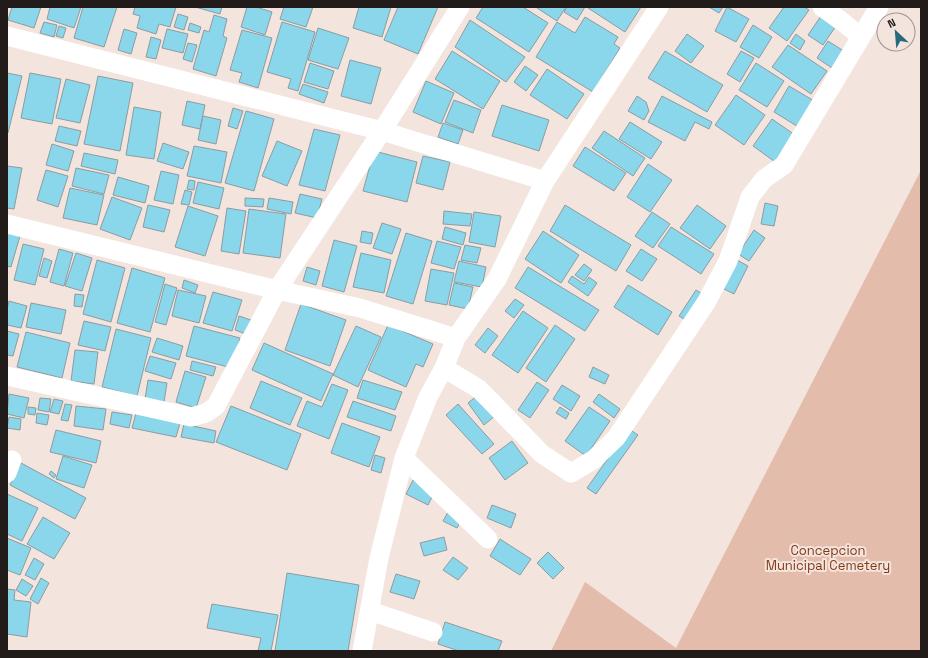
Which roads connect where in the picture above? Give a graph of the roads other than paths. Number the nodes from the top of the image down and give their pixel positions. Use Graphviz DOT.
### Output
graph roads {
  1 [pos="460,7"];
  2 [pos="658,7"];
  3 [pos="822,7"];
  4 [pos="879,7"];
  5 [pos="7,36"];
  6 [pos="861,37"];
  7 [pos="382,130"];
  8 [pos="545,181"];
  9 [pos="7,224"];
  10 [pos="277,290"];
  11 [pos="456,338"];
  12 [pos="444,368"];
  13 [pos="7,376"];
  14 [pos="404,458"];
  15 [pos="488,539"];
  16 [pos="370,610"];
  17 [pos="432,632"];
  18 [pos="362,651"];
  1 -- 7 [label="street"];
  2 -- 8 [label="street"];
  3 -- 6 [label="street"];
  4 -- 6 [label="street"];
  5 -- 7 [label="street"];
  6 -- 12 [label="street"];
  7 -- 8 [label="street"];
  7 -- 10 [label="street"];
  8 -- 11 [label="street"];
  9 -- 10 [label="street"];
  10 -- 11 [label="street"];
  10 -- 13 [label="street"];
  11 -- 12 [label="street"];
  12 -- 14 [label="street"];
  14 -- 15 [label="street"];
  14 -- 16 [label="street"];
  16 -- 17 [label="street"];
  16 -- 18 [label="street"];
}
